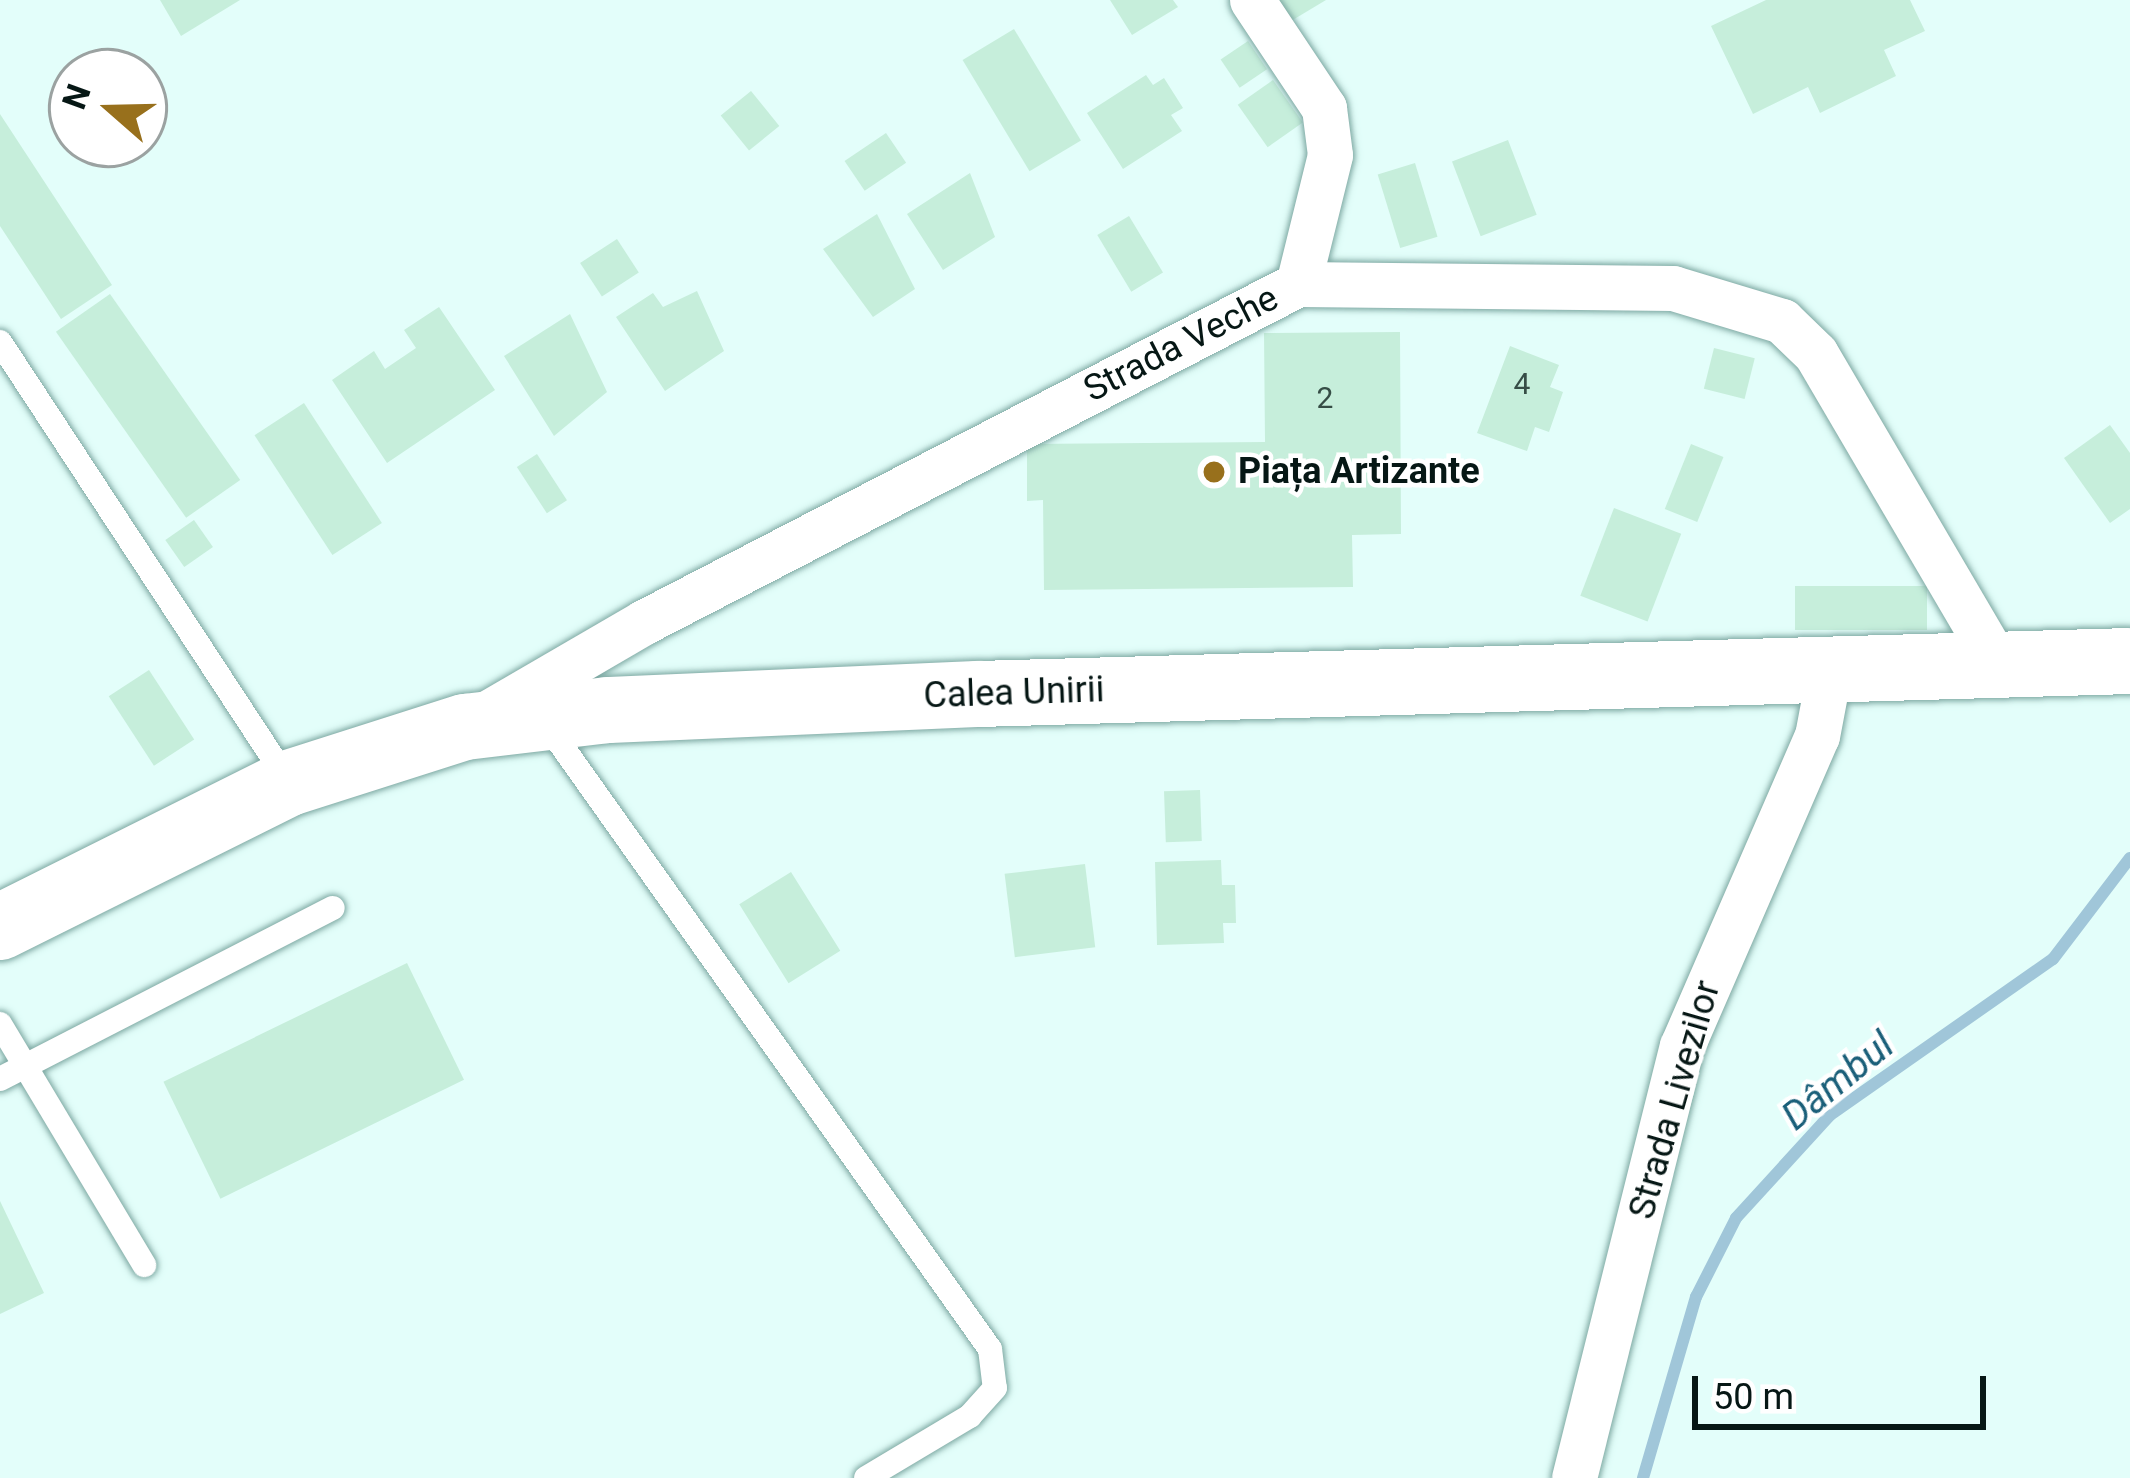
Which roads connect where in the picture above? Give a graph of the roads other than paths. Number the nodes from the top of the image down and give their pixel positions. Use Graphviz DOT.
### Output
graph roads {
  1 [pos="1252,0"];
  2 [pos="1298,284"];
  3 [pos="0,342"];
  4 [pos="2101,662"];
  5 [pos="1998,664"];
  6 [pos="1830,667"];
  7 [pos="542,718"];
  8 [pos="465,727"];
  9 [pos="290,784"];
  10 [pos="333,908"];
  11 [pos="0,927"];
  12 [pos="0,1024"];
  13 [pos="25,1066"];
  14 [pos="0,1079"];
  15 [pos="144,1265"];
  16 [pos="866,1478"];
  17 [pos="1574,1478"];
  1 -- 2 [label="street"];
  2 -- 5 [label="street, Strada Veche"];
  2 -- 8 [label="street, Strada Veche"];
  3 -- 9 [label="lane"];
  4 -- 5 [label="main road, Calea Unirii"];
  5 -- 6 [label="main road, Calea Unirii"];
  6 -- 7 [label="main road, Calea Unirii"];
  6 -- 17 [label="street, Strada Livezilor"];
  7 -- 8 [label="main road, Calea Unirii"];
  7 -- 16 [label="lane"];
  8 -- 9 [label="main road, Calea Unirii"];
  9 -- 11 [label="main road, Calea Unirii"];
  10 -- 13 [label="lane"];
  12 -- 13 [label="lane"];
  13 -- 14 [label="lane"];
  13 -- 15 [label="lane"];
}
